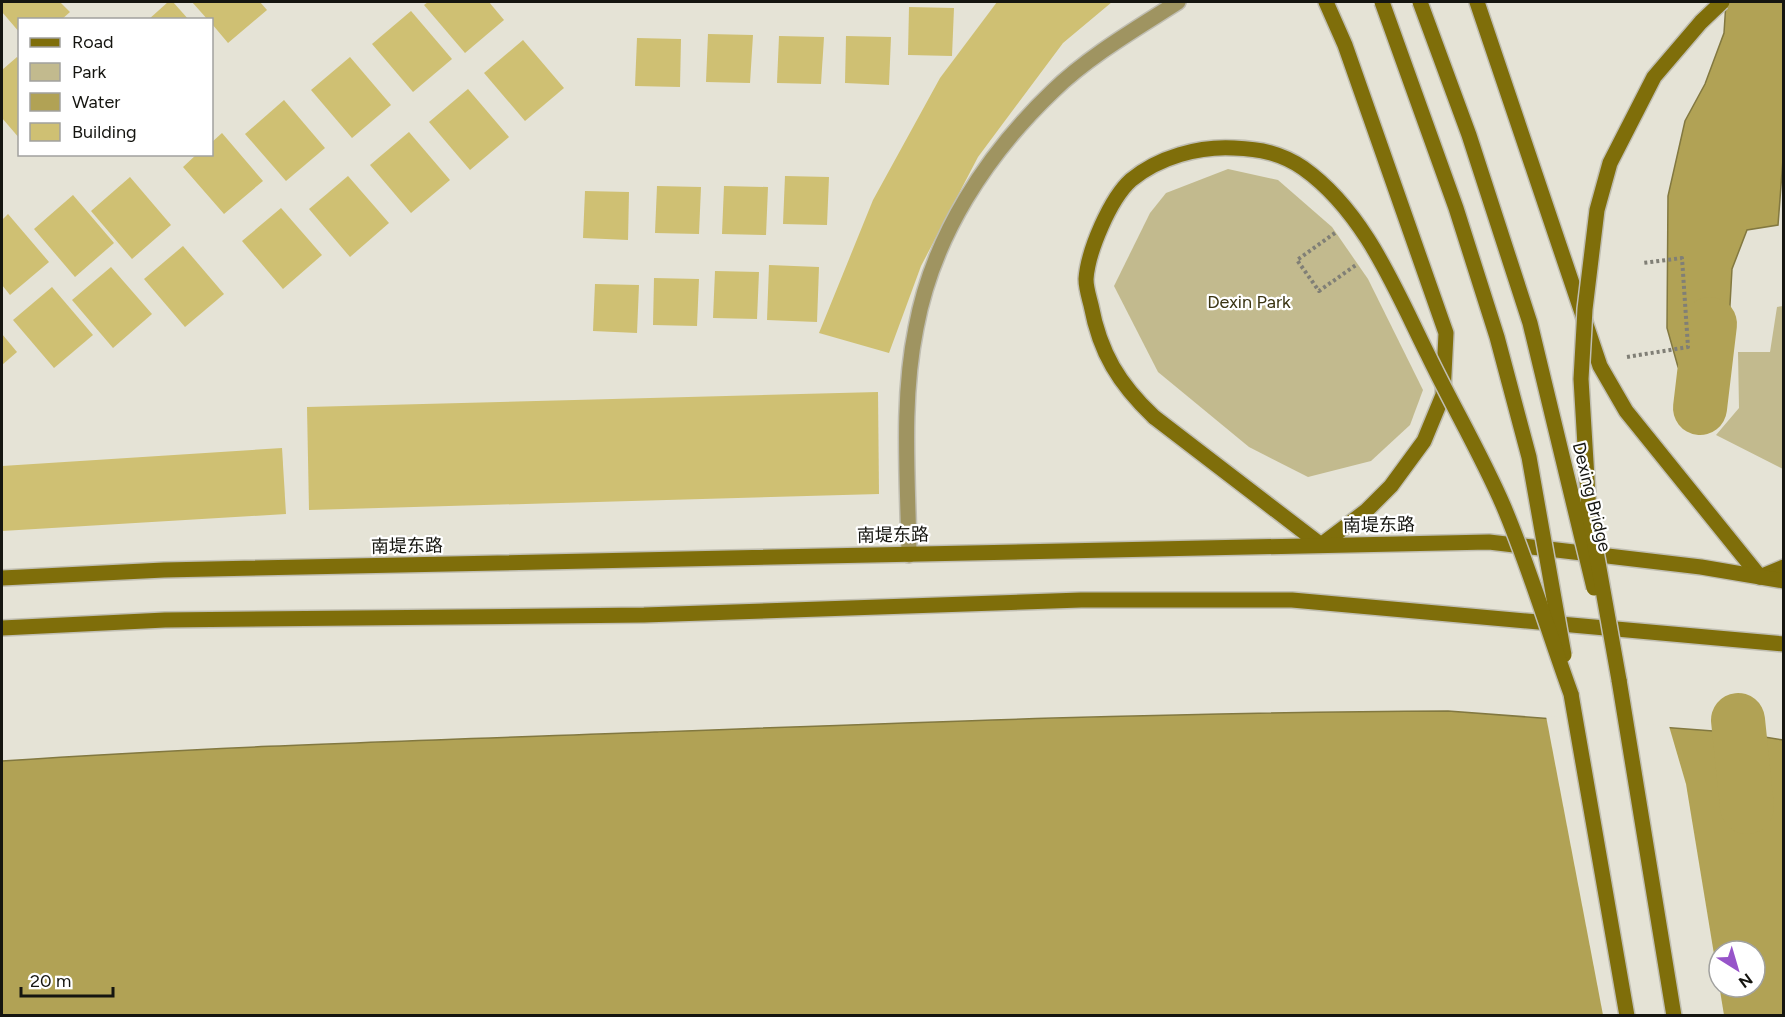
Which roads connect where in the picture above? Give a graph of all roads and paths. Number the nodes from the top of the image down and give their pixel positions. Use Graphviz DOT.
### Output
graph roads {
  1 [pos="1178,2"];
  2 [pos="1326,2"];
  3 [pos="1382,2"];
  4 [pos="1420,2"];
  5 [pos="1477,2"];
  6 [pos="1722,2"];
  7 [pos="1344,226"];
  8 [pos="1643,263"];
  9 [pos="1358,264"];
  10 [pos="1627,357"];
  11 [pos="1322,545"];
  12 [pos="909,555"];
  13 [pos="1784,567"];
  14 [pos="1760,577"];
  15 [pos="2,578"];
  16 [pos="1784,581"];
  17 [pos="2,628"];
  18 [pos="1784,644"];
  19 [pos="1619,680"];
  20 [pos="1571,694"];
  21 [pos="1627,1016"];
  22 [pos="1674,1016"];
  1 -- 12 [label="street"];
  2 -- 11 [label="main road"];
  3 -- 20 [label="main road, bridge"];
  4 -- 19 [label="main road, Dexing Bridge, bridge"];
  5 -- 14 [label="main road"];
  6 -- 19 [label="main road, bridge"];
  7 -- 9 [label="path"];
  8 -- 10 [label="path"];
  11 -- 12 [label="main road, 南堤东路"];
  11 -- 14 [label="main road, 南堤东路"];
  11 -- 20 [label="main road, bridge"];
  12 -- 15 [label="main road, 南堤东路"];
  13 -- 14 [label="main road"];
  14 -- 16 [label="main road, 南堤东路"];
  17 -- 18 [label="main road"];
  19 -- 22 [label="main road, Dexing Bridge"];
  20 -- 21 [label="main road"];
}
